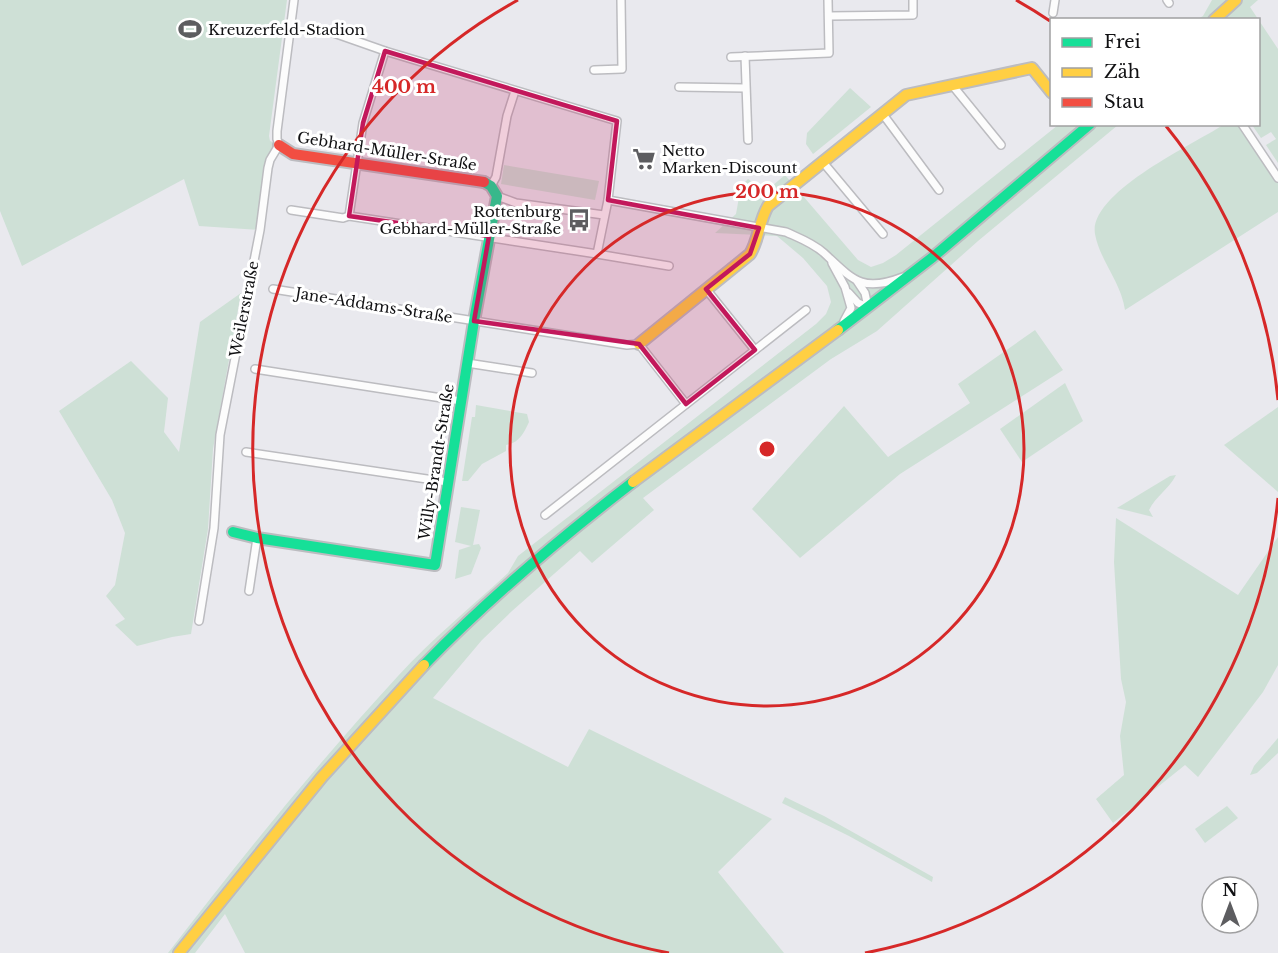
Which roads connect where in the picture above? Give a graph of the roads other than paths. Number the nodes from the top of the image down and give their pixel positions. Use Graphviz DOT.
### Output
graph roads {
  1 [pos="294,0"];
  2 [pos="621,0"];
  3 [pos="828,0"];
  4 [pos="913,0"];
  5 [pos="1055,0"];
  6 [pos="1236,0"];
  7 [pos="1053,12"];
  8 [pos="829,16"];
  9 [pos="1216,18"];
  10 [pos="325,30"];
  11 [pos="385,51"];
  12 [pos="745,56"];
  13 [pos="731,57"];
  14 [pos="594,70"];
  15 [pos="953,86"];
  16 [pos="679,87"];
  17 [pos="746,88"];
  18 [pos="1050,90"];
  19 [pos="515,91"];
  20 [pos="882,113"];
  21 [pos="1088,126"];
  22 [pos="1243,126"];
  23 [pos="748,140"];
  24 [pos="279,145"];
  25 [pos="1001,145"];
  26 [pos="822,161"];
  27 [pos="357,164"];
  28 [pos="1278,178"];
  29 [pos="939,190"];
  30 [pos="494,191"];
  31 [pos="608,200"];
  32 [pos="291,210"];
  33 [pos="604,215"];
  34 [pos="349,216"];
  35 [pos="759,228"];
  36 [pos="883,234"];
  37 [pos="489,237"];
  38 [pos="597,254"];
  39 [pos="831,261"];
  40 [pos="669,266"];
  41 [pos="914,272"];
  42 [pos="857,281"];
  43 [pos="845,287"];
  44 [pos="273,289"];
  45 [pos="706,289"];
  46 [pos="868,307"];
  47 [pos="806,310"];
  48 [pos="474,321"];
  49 [pos="833,334"];
  50 [pos="639,344"];
  51 [pos="755,351"];
  52 [pos="467,363"];
  53 [pos="255,369"];
  54 [pos="532,373"];
  55 [pos="461,401"];
  56 [pos="686,404"];
  57 [pos="246,452"];
  58 [pos="447,482"];
  59 [pos="545,514"];
  60 [pos="233,532"];
  61 [pos="257,538"];
  62 [pos="249,591"];
  63 [pos="200,621"];
  64 [pos="179,953"];
  1 -- 24 [label="street, Weilerstraße"];
  2 -- 14 [label="street"];
  3 -- 8 [label="street"];
  4 -- 8 [label="street"];
  5 -- 7 [label="street"];
  6 -- 9 [label="street"];
  8 -- 12 [label="street"];
  10 -- 11 [label="street"];
  11 -- 19 [label="street"];
  11 -- 27 [label="street"];
  12 -- 13 [label="street"];
  12 -- 17 [label="street"];
  15 -- 18 [label="street"];
  15 -- 20 [label="street"];
  15 -- 25 [label="street"];
  16 -- 17 [label="street"];
  17 -- 23 [label="street"];
  19 -- 30 [label="street"];
  19 -- 31 [label="street"];
  20 -- 26 [label="street"];
  20 -- 29 [label="street"];
  21 -- 41 [label="street"];
  22 -- 28 [label="street"];
  24 -- 27 [label="street, Gebhard-Müller-Straße"];
  24 -- 63 [label="street, Weilerstraße"];
  26 -- 35 [label="street"];
  26 -- 36 [label="street"];
  27 -- 30 [label="street, Gebhard-Müller-Straße"];
  27 -- 34 [label="street"];
  30 -- 33 [label="street, Gebhard-Müller-Straße"];
  30 -- 37 [label="street, Willy-Brandt-Straße"];
  31 -- 33 [label="street"];
  31 -- 35 [label="street"];
  32 -- 34 [label="street"];
  33 -- 38 [label="street"];
  34 -- 37 [label="street"];
  35 -- 39 [label="street"];
  35 -- 45 [label="street"];
  37 -- 38 [label="street"];
  37 -- 48 [label="street, Willy-Brandt-Straße"];
  38 -- 40 [label="street"];
  39 -- 42 [label="street"];
  39 -- 43 [label="street"];
  41 -- 42 [label="street"];
  41 -- 46 [label="street"];
  42 -- 46 [label="street"];
  43 -- 46 [label="street"];
  43 -- 49 [label="street"];
  44 -- 48 [label="street, Jane-Addams-Straße"];
  45 -- 50 [label="street"];
  45 -- 51 [label="street"];
  46 -- 49 [label="street"];
  47 -- 51 [label="street"];
  48 -- 50 [label="street, Jane-Addams-Straße"];
  48 -- 52 [label="street, Willy-Brandt-Straße"];
  49 -- 64 [label="street"];
  50 -- 56 [label="street"];
  51 -- 56 [label="street"];
  52 -- 54 [label="street"];
  52 -- 55 [label="street, Willy-Brandt-Straße"];
  53 -- 55 [label="street"];
  55 -- 58 [label="street, Willy-Brandt-Straße"];
  56 -- 59 [label="street"];
  57 -- 58 [label="street"];
  58 -- 61 [label="street, Willy-Brandt-Straße"];
  60 -- 61 [label="street"];
  61 -- 62 [label="street"];
}
